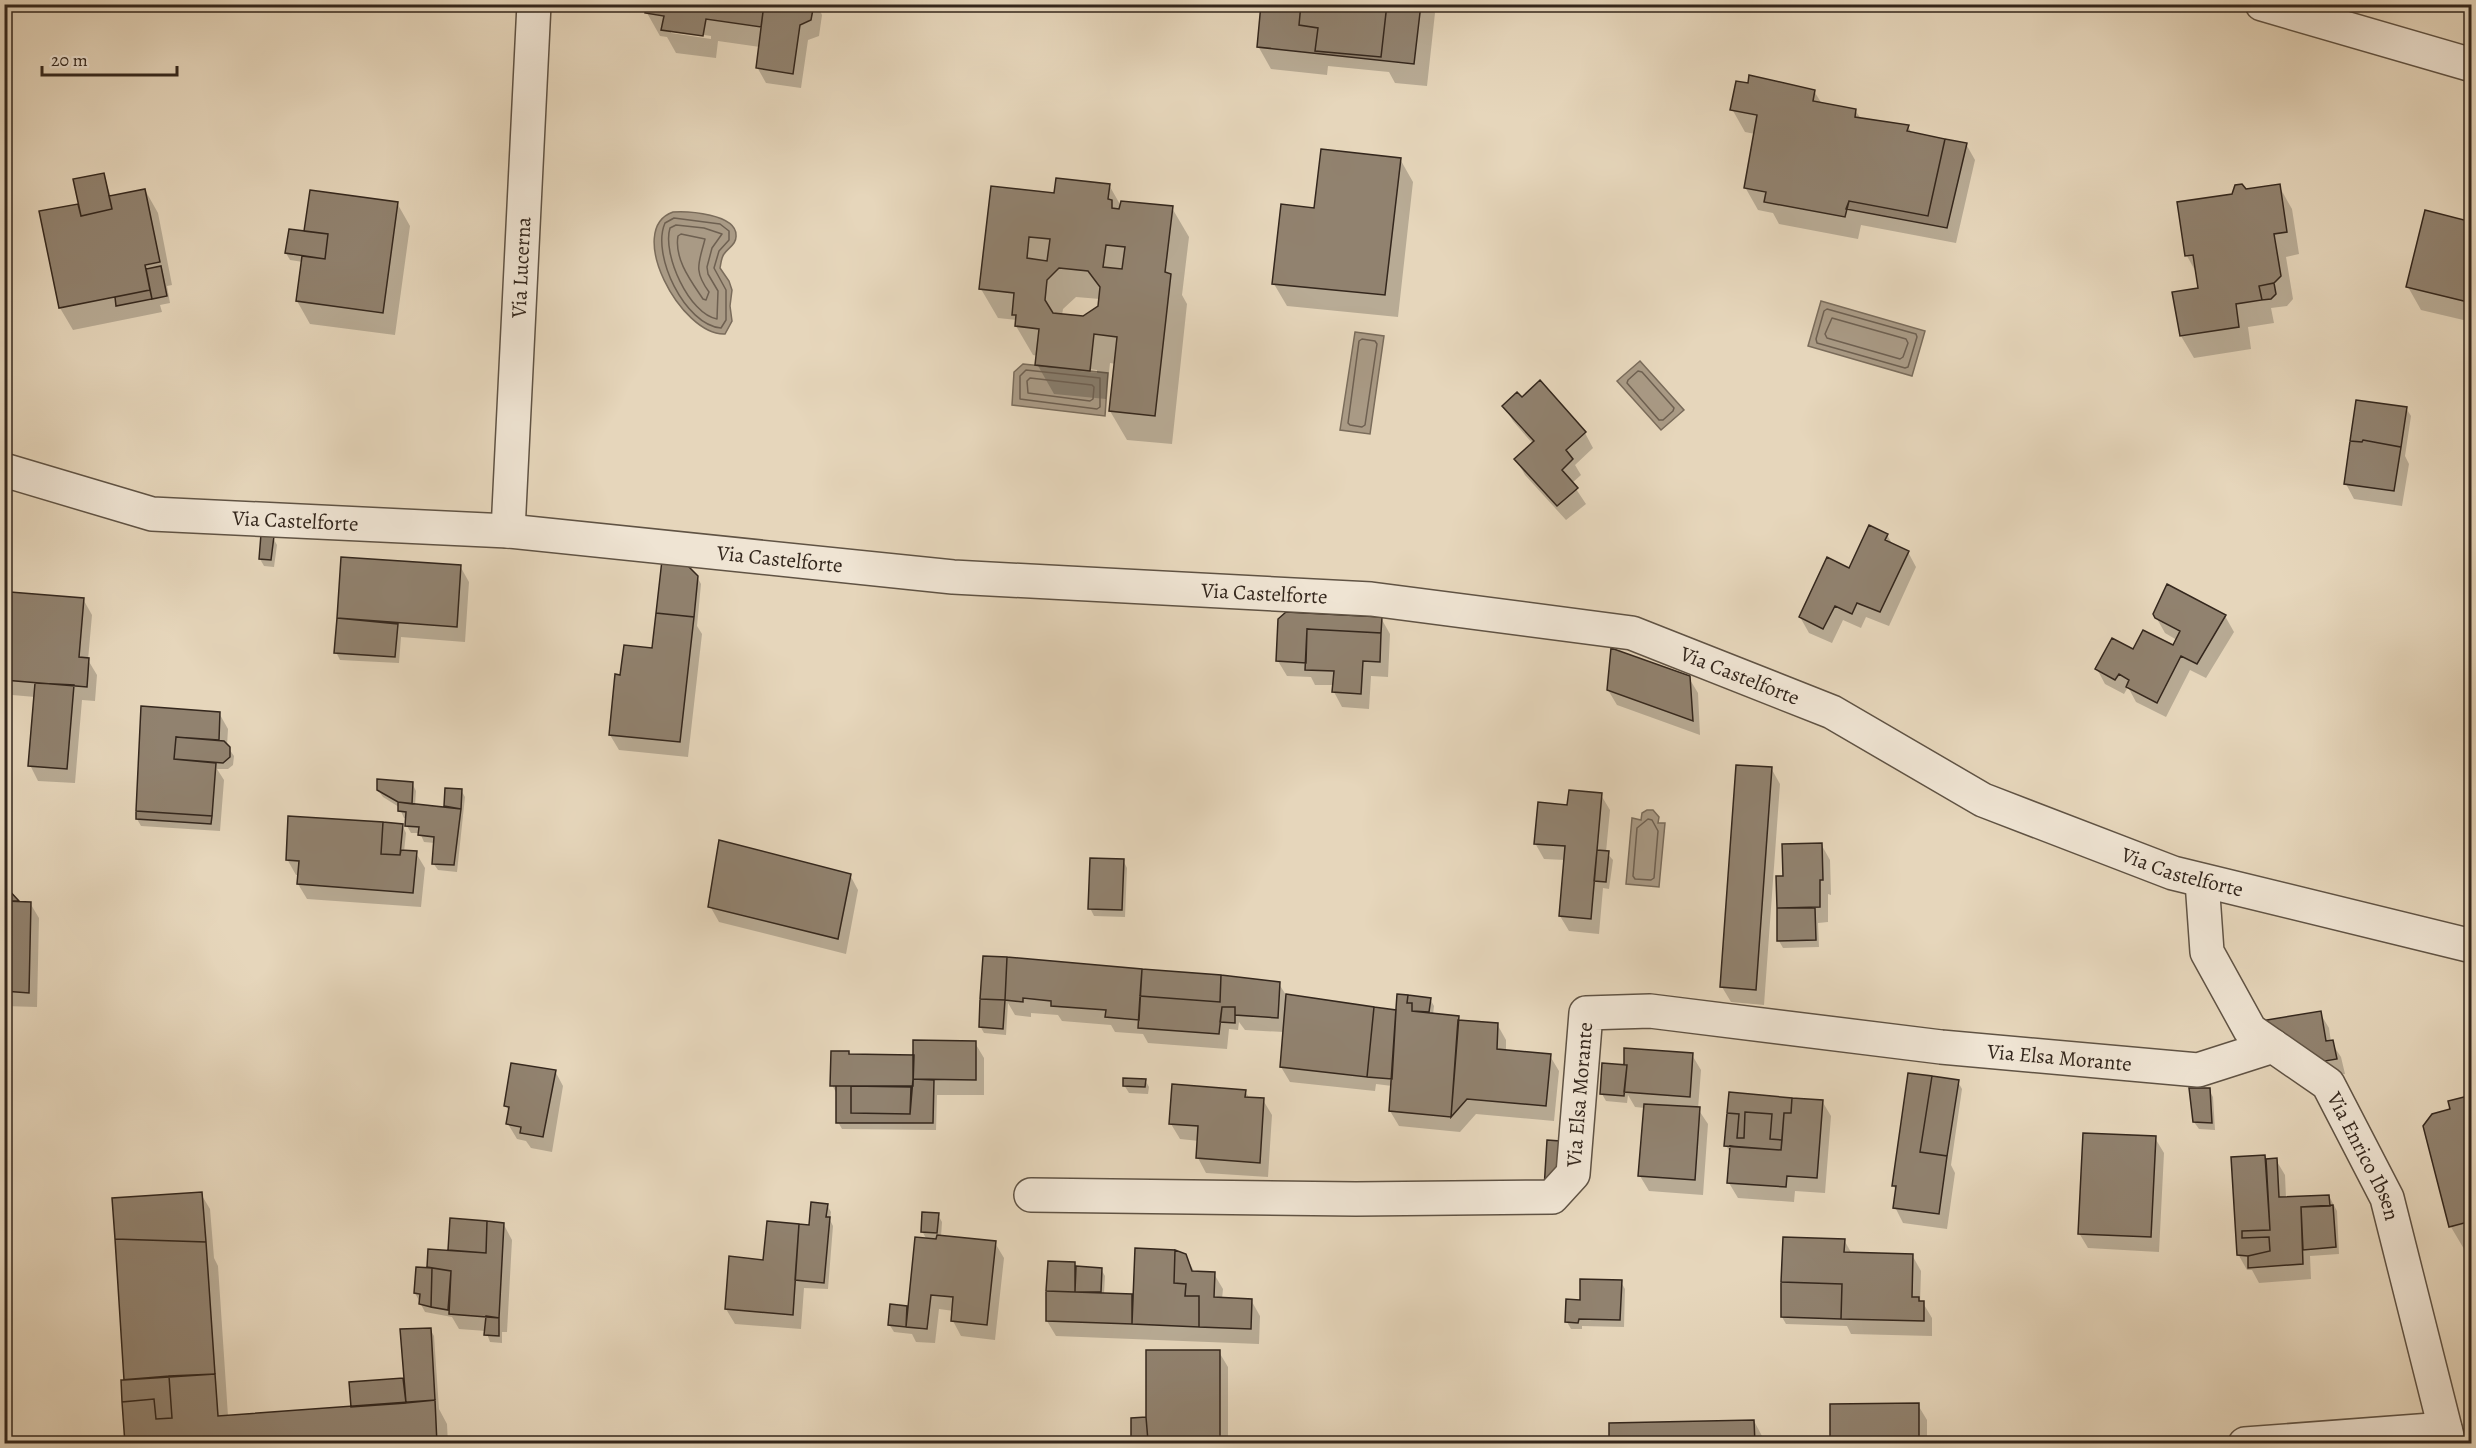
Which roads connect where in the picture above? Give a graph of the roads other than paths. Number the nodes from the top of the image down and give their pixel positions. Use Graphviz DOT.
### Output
graph roads {
  1 [pos="534,4"];
  2 [pos="2262,4"];
  3 [pos="2472,65"];
  4 [pos="4,470"];
  5 [pos="508,531"];
  6 [pos="2202,881"];
  7 [pos="2472,946"];
  8 [pos="2272,1046"];
  9 [pos="1032,1195"];
  10 [pos="2447,1436"];
  11 [pos="2245,1443"];
  1 -- 5 [label="street, Via Lucerna"];
  2 -- 3 [label="street"];
  4 -- 5 [label="street, Via Castelforte"];
  5 -- 6 [label="street, Via Castelforte"];
  6 -- 7 [label="street, Via Castelforte"];
  6 -- 8 [label="street, Via Enrico Ibsen"];
  8 -- 9 [label="street, Via Elsa Morante"];
  8 -- 10 [label="street, Via Enrico Ibsen"];
  10 -- 11 [label="street"];
}
